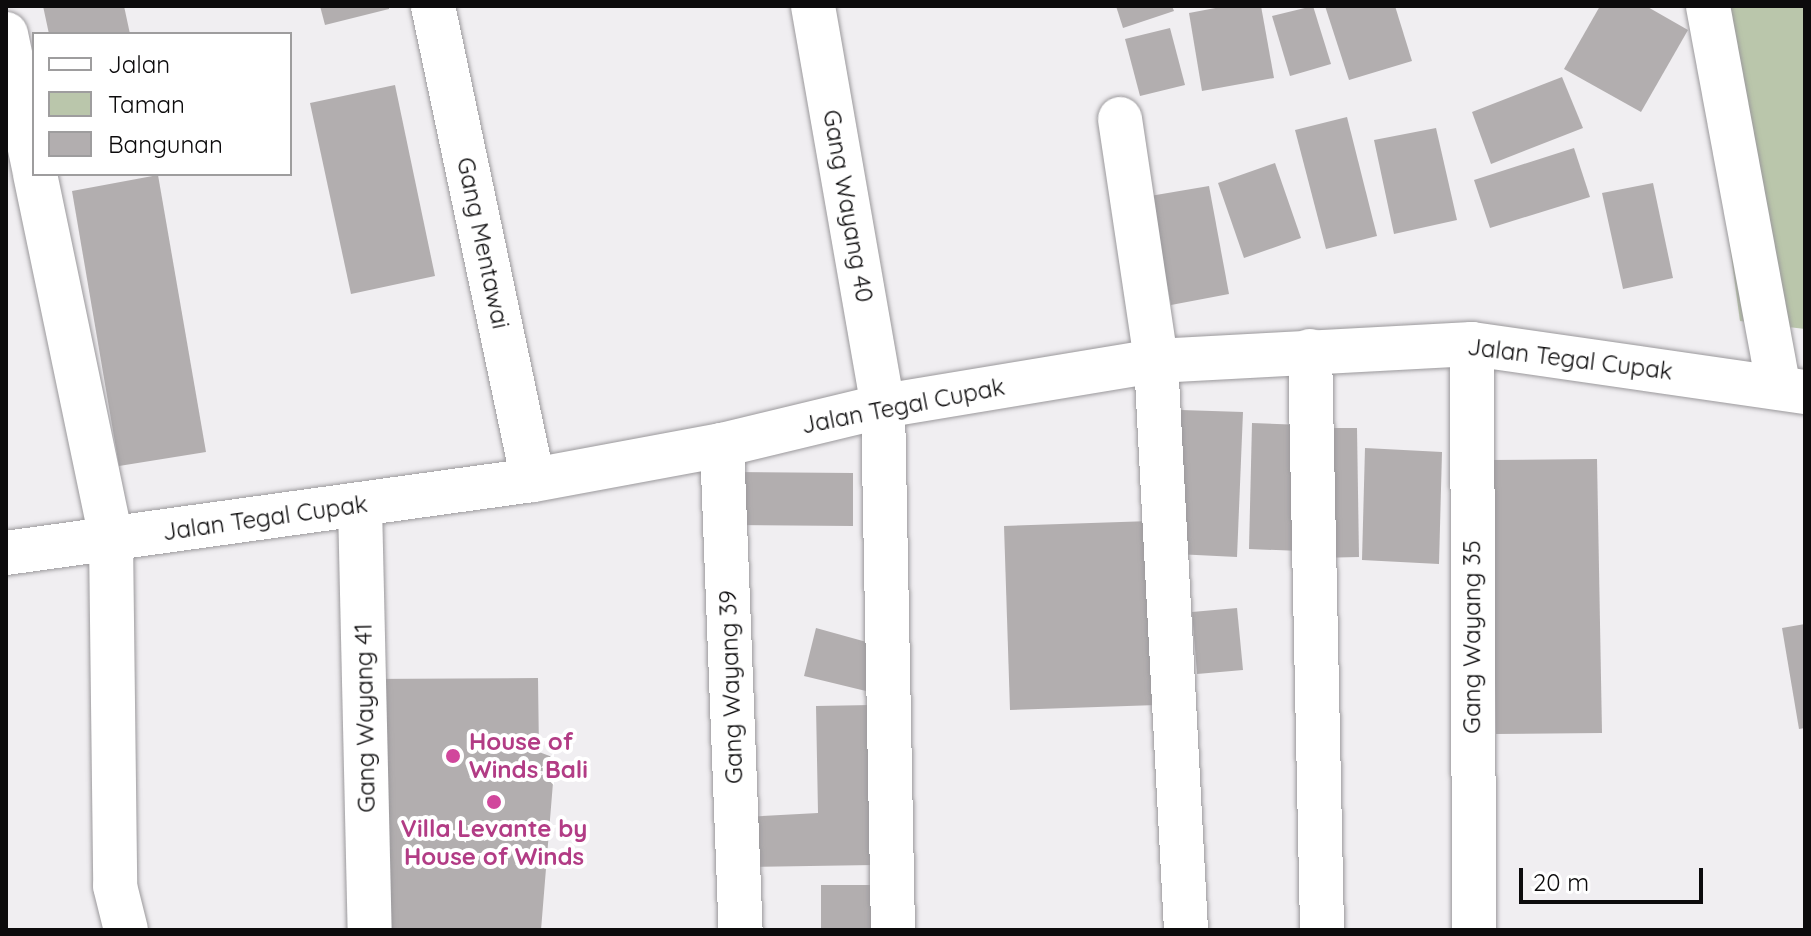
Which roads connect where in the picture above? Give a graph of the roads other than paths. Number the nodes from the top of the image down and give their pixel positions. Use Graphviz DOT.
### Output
graph roads {
  1 [pos="433,6"];
  2 [pos="813,6"];
  3 [pos="1708,6"];
  4 [pos="6,34"];
  5 [pos="1120,119"];
  6 [pos="32,158"];
  7 [pos="35,176"];
  8 [pos="1472,344"];
  9 [pos="1310,351"];
  10 [pos="1156,361"];
  11 [pos="1792,388"];
  12 [pos="883,406"];
  13 [pos="722,445"];
  14 [pos="533,480"];
  15 [pos="360,505"];
  16 [pos="111,539"];
  17 [pos="6,553"];
  18 [pos="126,930"];
  19 [pos="370,930"];
  20 [pos="741,930"];
  21 [pos="893,930"];
  22 [pos="1186,930"];
  23 [pos="1322,930"];
  24 [pos="1474,930"];
  1 -- 14 [label="street, Gang Mentawai"];
  2 -- 12 [label="street, Gang Wayang 40"];
  3 -- 11 [label="street"];
  4 -- 6 [label="street"];
  5 -- 10 [label="street"];
  7 -- 16 [label="street"];
  8 -- 9 [label="street, Jalan Tegal Cupak"];
  8 -- 11 [label="street, Jalan Tegal Cupak"];
  8 -- 24 [label="street, Gang Wayang 35"];
  9 -- 10 [label="street, Jalan Tegal Cupak"];
  9 -- 23 [label="street"];
  10 -- 12 [label="street, Jalan Tegal Cupak"];
  10 -- 22 [label="street"];
  12 -- 13 [label="street, Jalan Tegal Cupak"];
  12 -- 21 [label="street, Gang Wayang 40"];
  13 -- 14 [label="street, Jalan Tegal Cupak"];
  13 -- 20 [label="street, Gang Wayang 39"];
  14 -- 15 [label="street, Jalan Tegal Cupak"];
  15 -- 16 [label="street, Jalan Tegal Cupak"];
  15 -- 19 [label="street, Gang Wayang 41"];
  16 -- 17 [label="street, Jalan Tegal Cupak"];
  16 -- 18 [label="street"];
}
